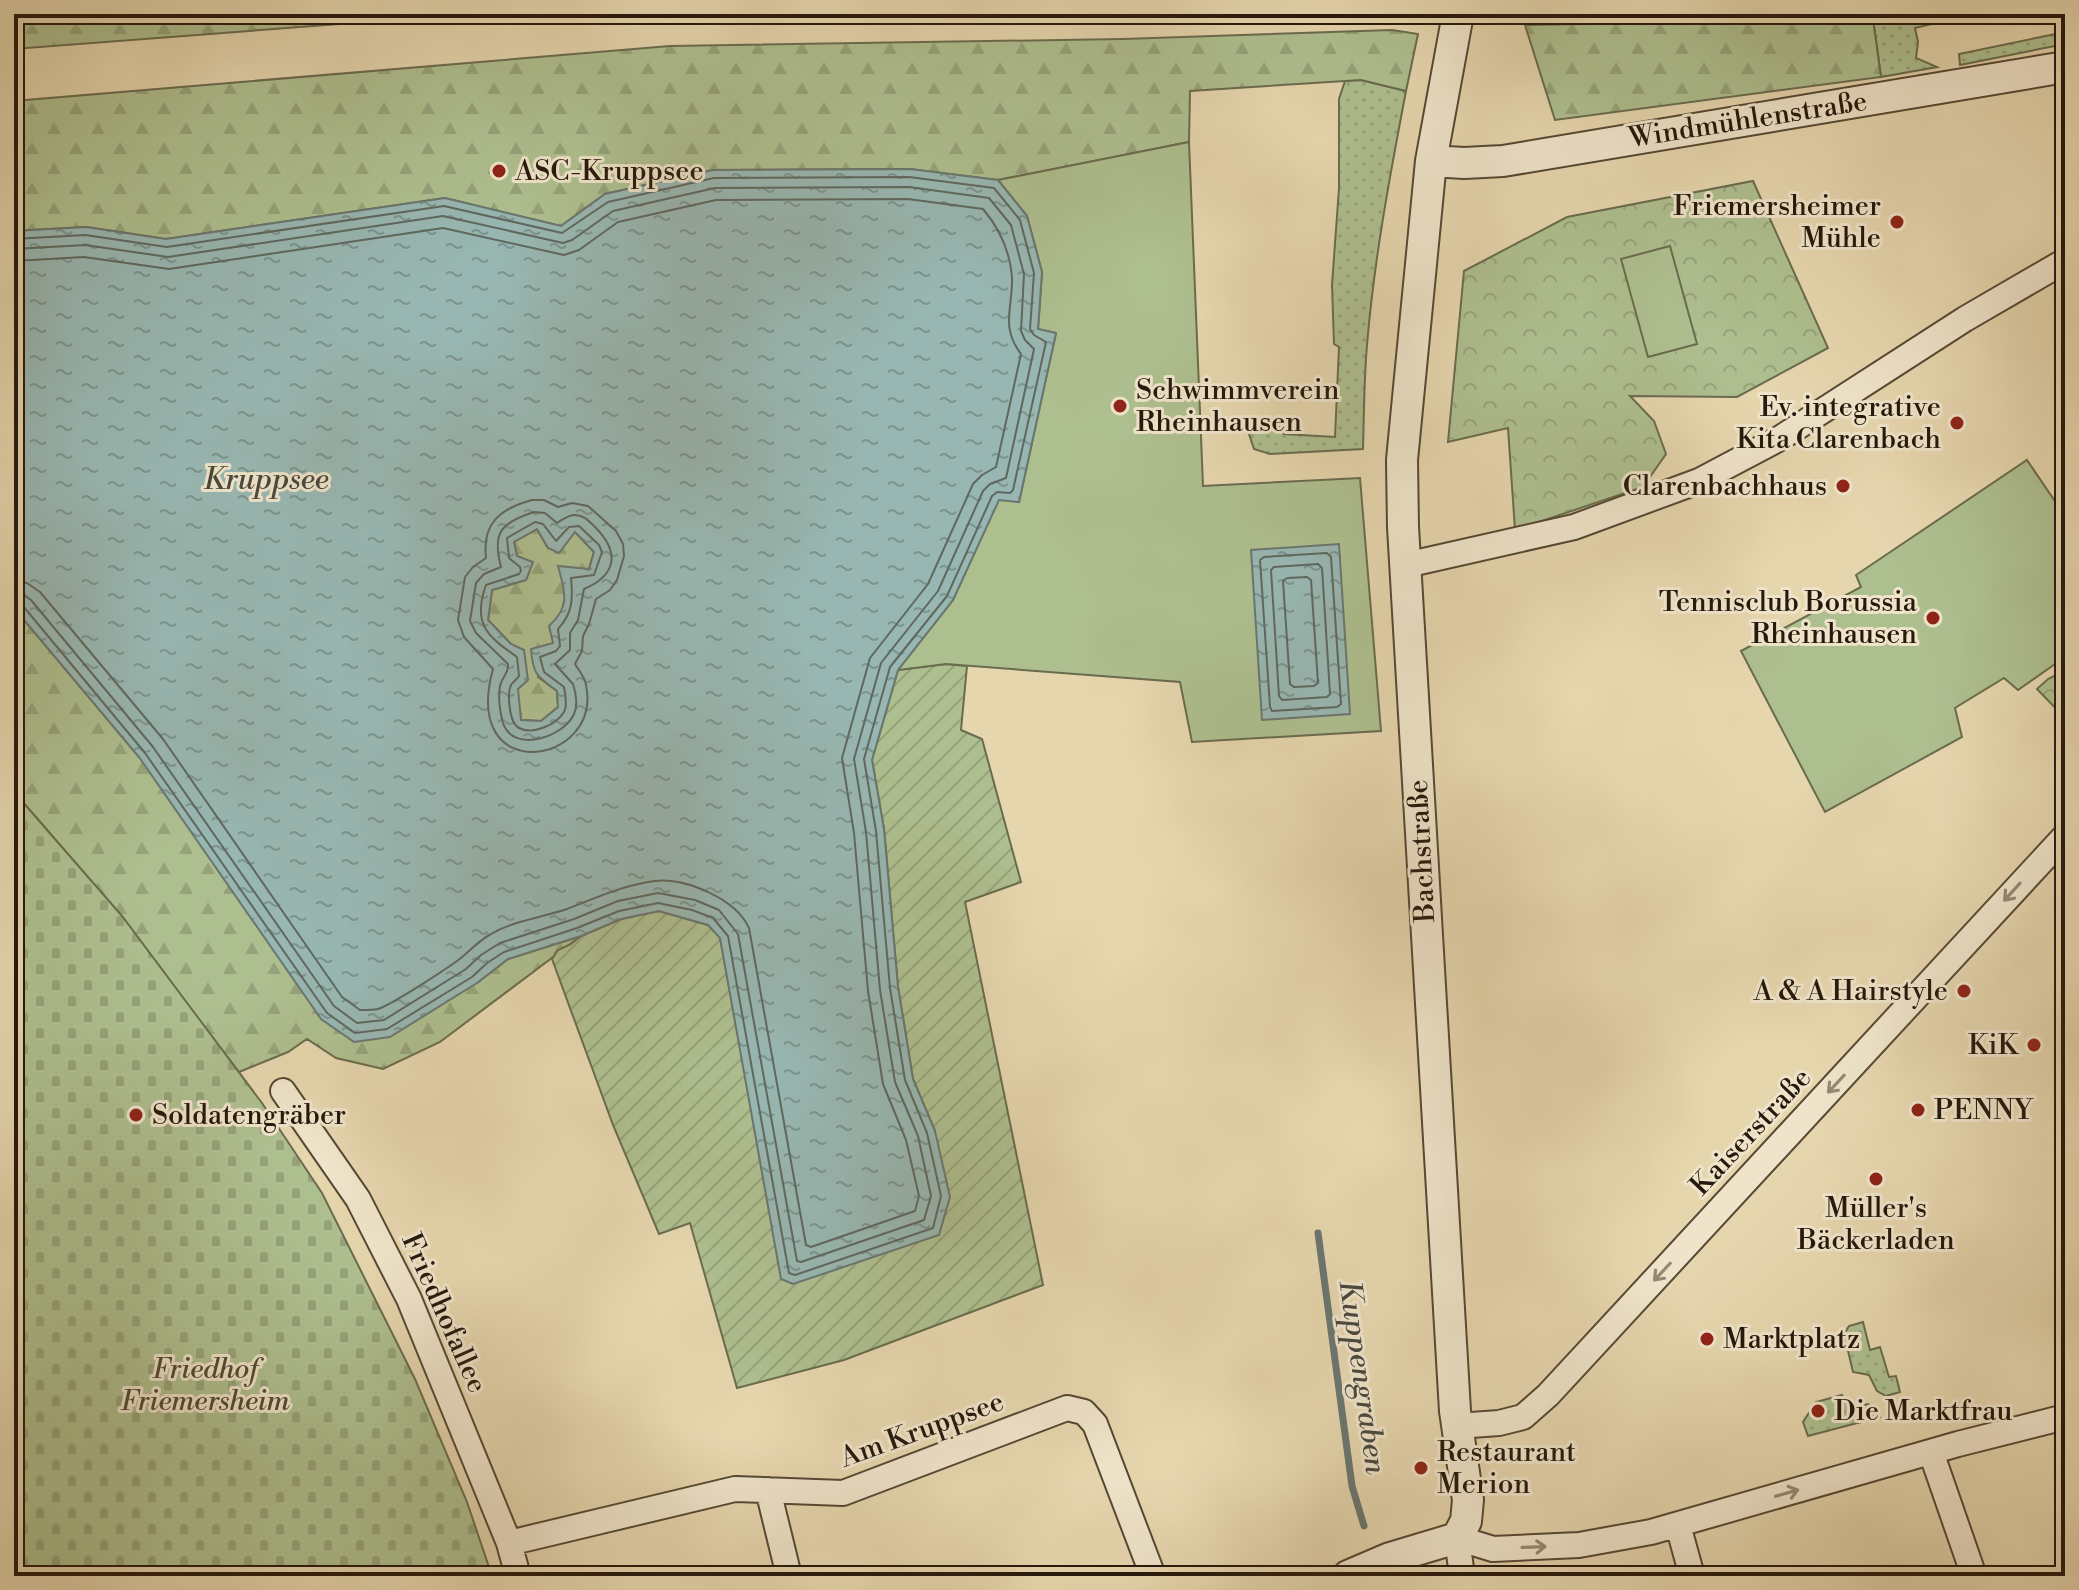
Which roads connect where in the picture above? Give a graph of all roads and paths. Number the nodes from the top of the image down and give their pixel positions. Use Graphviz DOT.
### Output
graph roads {
  1 [pos="1458,14"];
  2 [pos="2065,67"];
  3 [pos="1431,161"];
  4 [pos="2065,261"];
  5 [pos="1406,565"];
  6 [pos="2065,836"];
  7 [pos="283,1091"];
  8 [pos="2065,1417"];
  9 [pos="1457,1426"];
  10 [pos="1931,1452"];
  11 [pos="768,1490"];
  12 [pos="1678,1525"];
  13 [pos="1457,1538"];
  14 [pos="509,1543"];
  15 [pos="518,1576"];
  16 [pos="789,1576"];
  17 [pos="1153,1576"];
  18 [pos="1349,1576"];
  19 [pos="1462,1576"];
  20 [pos="1692,1576"];
  21 [pos="1974,1576"];
  1 -- 3 [label="street, Bachstraße"];
  2 -- 3 [label="street, Windmühlenstraße"];
  3 -- 5 [label="street, Bachstraße"];
  4 -- 5 [label="street"];
  5 -- 9 [label="street, Bachstraße"];
  6 -- 9 [label="street, Kaiserstraße, one-way"];
  7 -- 14 [label="street, Friedhofallee"];
  8 -- 10 [label="street"];
  9 -- 13 [label="street, Bachstraße"];
  12 -- 10 [label="street, one-way"];
  10 -- 21 [label="street"];
  11 -- 14 [label="street, Am Kruppsee"];
  11 -- 16 [label="street"];
  11 -- 17 [label="street, Am Kruppsee"];
  13 -- 12 [label="street, one-way"];
  12 -- 20 [label="street"];
  13 -- 18 [label="street"];
  13 -- 19 [label="street"];
  14 -- 15 [label="street, Friedhofallee"];
}
